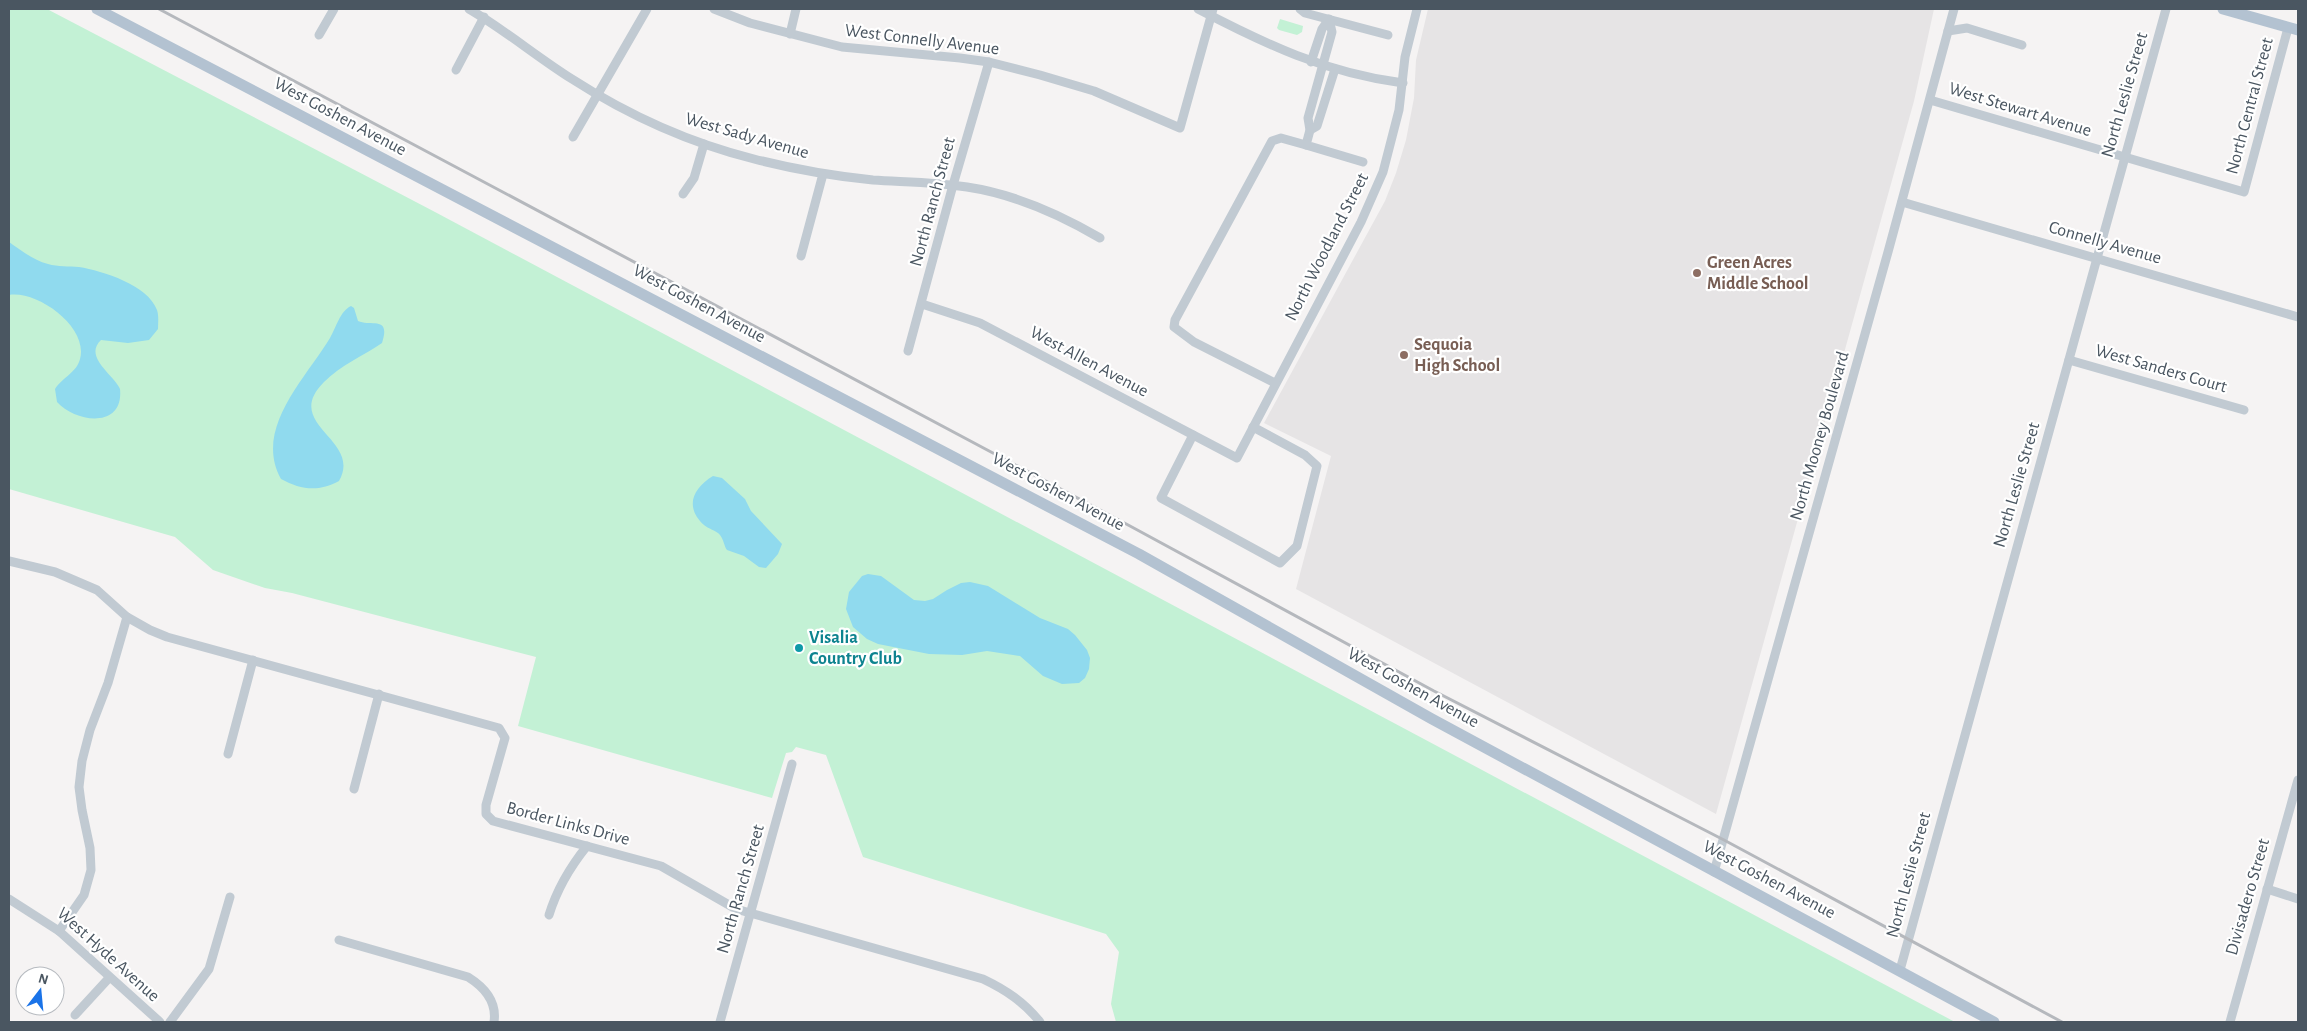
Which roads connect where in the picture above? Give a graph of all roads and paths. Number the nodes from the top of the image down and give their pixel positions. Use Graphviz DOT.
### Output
graph roads {
  1 [pos="96,9"];
  2 [pos="334,9"];
  3 [pos="470,9"];
  4 [pos="647,9"];
  5 [pos="714,9"];
  6 [pos="796,9"];
  7 [pos="1198,9"];
  8 [pos="1300,9"];
  9 [pos="1417,9"];
  10 [pos="1954,9"];
  11 [pos="2166,9"];
  12 [pos="2224,9"];
  13 [pos="1212,12"];
  14 [pos="484,18"];
  15 [pos="1329,19"];
  16 [pos="2293,29"];
  17 [pos="1948,31"];
  18 [pos="790,34"];
  19 [pos="319,35"];
  20 [pos="1388,35"];
  21 [pos="1320,37"];
  22 [pos="1329,40"];
  23 [pos="2022,45"];
  24 [pos="990,62"];
  25 [pos="1312,62"];
  26 [pos="1322,65"];
  27 [pos="1334,69"];
  28 [pos="456,70"];
  29 [pos="1403,82"];
  30 [pos="596,94"];
  31 [pos="1930,100"];
  32 [pos="1310,130"];
  33 [pos="573,137"];
  34 [pos="704,144"];
  35 [pos="1306,145"];
  36 [pos="2124,158"];
  37 [pos="1363,162"];
  38 [pos="823,174"];
  39 [pos="953,185"];
  40 [pos="2244,192"];
  41 [pos="684,194"];
  42 [pos="1902,202"];
  43 [pos="1100,238"];
  44 [pos="801,256"];
  45 [pos="2097,258"];
  46 [pos="922,304"];
  47 [pos="2298,317"];
  48 [pos="908,351"];
  49 [pos="2069,360"];
  50 [pos="1275,382"];
  51 [pos="2244,410"];
  52 [pos="1253,427"];
  53 [pos="1193,435"];
  54 [pos="1237,458"];
  55 [pos="9,561"];
  56 [pos="127,617"];
  57 [pos="253,660"];
  58 [pos="379,694"];
  59 [pos="228,754"];
  60 [pos="792,764"];
  61 [pos="2298,780"];
  62 [pos="354,789"];
  63 [pos="587,846"];
  64 [pos="1714,872"];
  65 [pos="2268,889"];
  66 [pos="230,897"];
  67 [pos="9,899"];
  68 [pos="2298,899"];
  69 [pos="750,914"];
  70 [pos="549,915"];
  71 [pos="59,931"];
  72 [pos="339,940"];
  73 [pos="1900,970"];
  74 [pos="109,978"];
  75 [pos="74,1015"];
  76 [pos="160,1022"];
  77 [pos="170,1022"];
  78 [pos="494,1022"];
  79 [pos="720,1022"];
  80 [pos="1040,1022"];
  81 [pos="1994,1022"];
  82 [pos="2230,1022"];
  1 -- 64 [label="main road, West Goshen Avenue"];
  2 -- 19 [label="street"];
  3 -- 14 [label="street, West Sady Avenue"];
  4 -- 30 [label="street"];
  5 -- 18 [label="street, West Connelly Avenue"];
  6 -- 18 [label="street"];
  7 -- 13 [label="street"];
  8 -- 15 [label="street"];
  9 -- 29 [label="street, North Woodland Street"];
  10 -- 17 [label="street, North Mooney Boulevard"];
  11 -- 36 [label="street, North Leslie Street"];
  12 -- 16 [label="main road"];
  13 -- 24 [label="street, West Connelly Avenue"];
  13 -- 25 [label="street"];
  14 -- 28 [label="street"];
  14 -- 30 [label="street, West Sady Avenue"];
  15 -- 20 [label="street"];
  15 -- 21 [label="street"];
  15 -- 22 [label="street"];
  16 -- 40 [label="street, North Central Street"];
  17 -- 23 [label="street"];
  17 -- 31 [label="street, North Mooney Boulevard"];
  18 -- 24 [label="street, West Connelly Avenue"];
  21 -- 22 [label="street"];
  21 -- 25 [label="street"];
  22 -- 26 [label="street"];
  24 -- 39 [label="street, North Ranch Street"];
  25 -- 26 [label="street"];
  26 -- 27 [label="street"];
  26 -- 32 [label="street"];
  27 -- 29 [label="street"];
  27 -- 32 [label="street"];
  29 -- 50 [label="street, North Woodland Street"];
  30 -- 33 [label="street"];
  30 -- 34 [label="street, West Sady Avenue"];
  31 -- 36 [label="street, West Stewart Avenue"];
  31 -- 42 [label="street, North Mooney Boulevard"];
  32 -- 35 [label="street"];
  34 -- 38 [label="street, West Sady Avenue"];
  34 -- 41 [label="street"];
  35 -- 37 [label="street"];
  35 -- 50 [label="street"];
  36 -- 40 [label="street, West Stewart Avenue"];
  36 -- 45 [label="street, North Leslie Street"];
  38 -- 39 [label="street, West Sady Avenue"];
  38 -- 44 [label="street"];
  39 -- 43 [label="street, West Sady Avenue"];
  39 -- 46 [label="street, North Ranch Street"];
  42 -- 45 [label="street, Connelly Avenue"];
  42 -- 64 [label="street, North Mooney Boulevard"];
  45 -- 47 [label="street, Connelly Avenue"];
  45 -- 49 [label="street, North Leslie Street"];
  46 -- 48 [label="street, North Ranch Street"];
  46 -- 53 [label="street, West Allen Avenue"];
  49 -- 51 [label="street, West Sanders Court"];
  49 -- 73 [label="street, North Leslie Street"];
  50 -- 52 [label="street, North Woodland Street"];
  52 -- 53 [label="street"];
  52 -- 54 [label="street, North Woodland Street"];
  53 -- 54 [label="street, West Allen Avenue"];
  55 -- 56 [label="street, Border Links Drive"];
  56 -- 57 [label="street, Border Links Drive"];
  56 -- 71 [label="street"];
  57 -- 58 [label="street, Border Links Drive"];
  57 -- 59 [label="street"];
  58 -- 62 [label="street"];
  58 -- 63 [label="street, Border Links Drive"];
  60 -- 69 [label="street, North Ranch Street"];
  61 -- 65 [label="street, Divisadero Street"];
  63 -- 69 [label="street, Border Links Drive"];
  63 -- 70 [label="street"];
  64 -- 73 [label="main road, West Goshen Avenue"];
  65 -- 68 [label="street"];
  65 -- 82 [label="street, Divisadero Street"];
  66 -- 77 [label="street"];
  67 -- 71 [label="street, West Hyde Avenue"];
  69 -- 79 [label="street, North Ranch Street"];
  69 -- 80 [label="street, Border Links Drive"];
  71 -- 74 [label="street, West Hyde Avenue"];
  72 -- 78 [label="street"];
  73 -- 81 [label="main road, West Goshen Avenue"];
  74 -- 75 [label="street"];
  74 -- 76 [label="street, West Hyde Avenue"];
}
